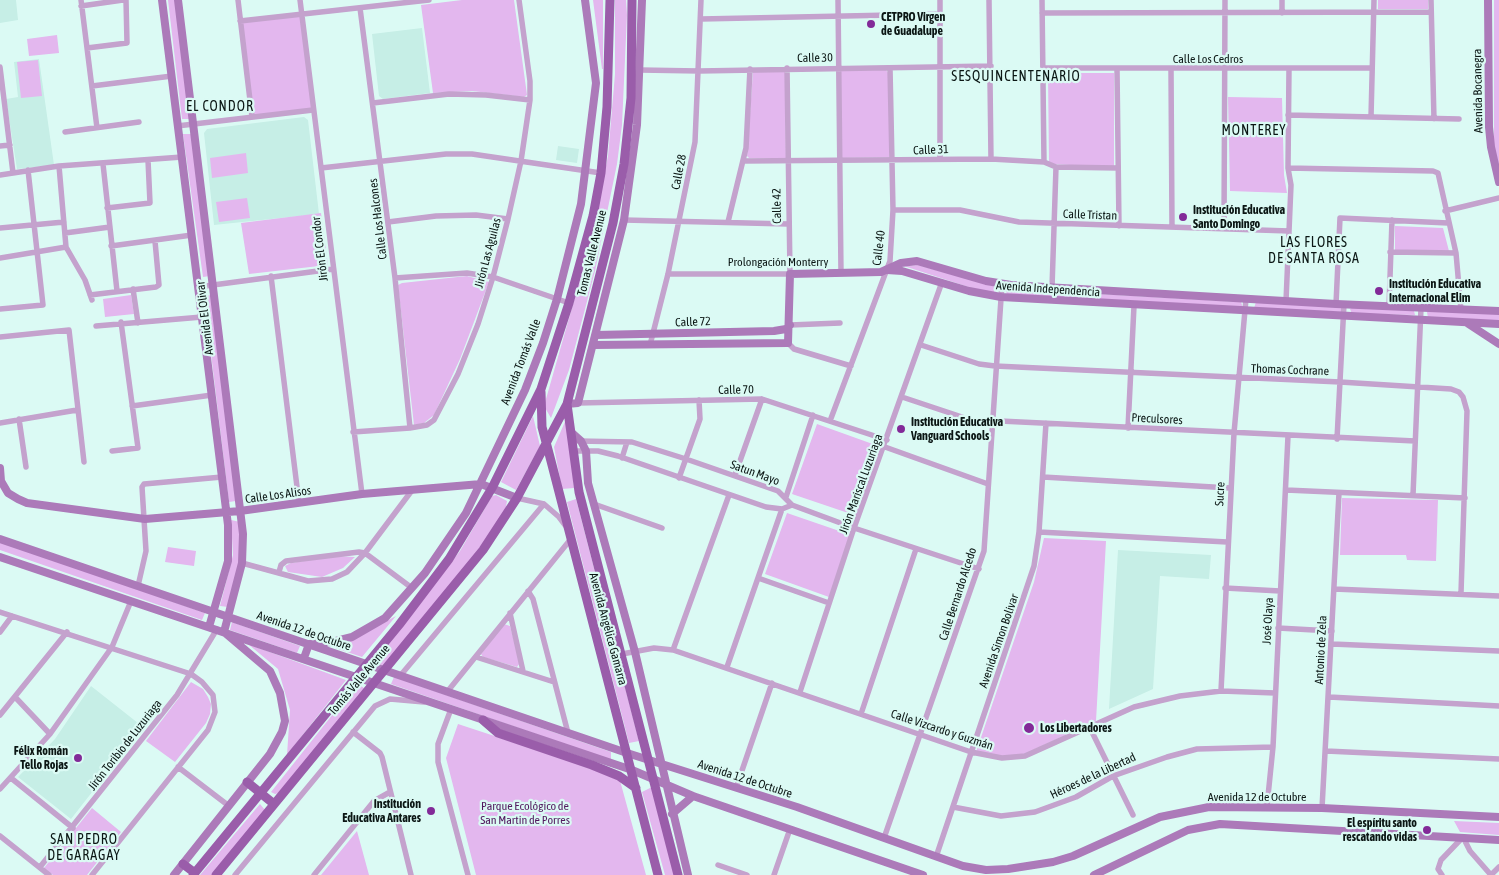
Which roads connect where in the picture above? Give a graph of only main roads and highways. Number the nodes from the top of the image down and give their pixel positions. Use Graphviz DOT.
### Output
graph roads {
  1 [pos="162,0"];
  2 [pos="178,0"];
  3 [pos="585,0"];
  4 [pos="610,0"];
  5 [pos="632,0"];
  6 [pos="642,0"];
  7 [pos="1488,0"];
  8 [pos="1499,182"];
  9 [pos="887,270"];
  10 [pos="790,274"];
  11 [pos="1499,311"];
  12 [pos="1463,322"];
  13 [pos="1499,324"];
  14 [pos="790,325"];
  15 [pos="774,331"];
  16 [pos="596,335"];
  17 [pos="774,343"];
  18 [pos="1499,344"];
  19 [pos="594,345"];
  20 [pos="541,390"];
  21 [pos="567,404"];
  22 [pos="575,439"];
  23 [pos="547,443"];
  24 [pos="0,468"];
  25 [pos="588,483"];
  26 [pos="481,484"];
  27 [pos="578,485"];
  28 [pos="492,488"];
  29 [pos="517,498"];
  30 [pos="240,511"];
  31 [pos="226,513"];
  32 [pos="0,539"];
  33 [pos="0,557"];
  34 [pos="214,612"];
  35 [pos="228,616"];
  36 [pos="217,629"];
  37 [pos="309,644"];
  38 [pos="304,658"];
  39 [pos="365,664"];
  40 [pos="383,670"];
  41 [pos="356,677"];
  42 [pos="373,682"];
  43 [pos="484,720"];
  44 [pos="628,753"];
  45 [pos="647,759"];
  46 [pos="661,764"];
  47 [pos="632,770"];
  48 [pos="652,778"];
  49 [pos="247,782"];
  50 [pos="665,784"];
  51 [pos="636,788"];
  52 [pos="260,793"];
  53 [pos="693,796"];
  54 [pos="274,804"];
  55 [pos="672,814"];
  56 [pos="1499,817"];
  57 [pos="1499,840"];
  58 [pos="184,864"];
  59 [pos="1014,872"];
  60 [pos="194,874"];
  61 [pos="174,875"];
  62 [pos="216,875"];
  63 [pos="658,875"];
  64 [pos="678,875"];
  65 [pos="688,875"];
  66 [pos="923,875"];
  67 [pos="1094,875"];
  1 -- 31 [label="main road, Avenida El Olivar"];
  2 -- 30 [label="main road, Avenida El Olivar"];
  3 -- 26 [label="main road, Avenida Tomás Valle"];
  4 -- 20 [label="main road, Tomas Valle Avenue"];
  5 -- 21 [label="main road, Tomas Valle Avenue"];
  6 -- 16 [label="main road"];
  7 -- 8 [label="main road, Avenida Bocanegra"];
  9 -- 10 [label="main road, Prolongación Monterry"];
  9 -- 11 [label="main road, Avenida Independencia"];
  9 -- 12 [label="main road, Avenida Independencia"];
  10 -- 14 [label="main road, Calle 42"];
  12 -- 13 [label="main road, Avenida Independencia"];
  12 -- 18 [label="main road"];
  14 -- 15 [label="main road, Calle 72"];
  14 -- 17 [label="main road, Calle 42"];
  15 -- 16 [label="main road, Calle 72"];
  15 -- 17 [label="main road"];
  16 -- 19 [label="main road"];
  17 -- 19 [label="main road"];
  19 -- 21 [label="main road"];
  20 -- 23 [label="main road, Avenida Angélica Gamarra"];
  20 -- 28 [label="main road, Tomas Valle Avenue"];
  21 -- 22 [label="main road, Avenida Angélica Gamarra"];
  21 -- 23 [label="main road, Tomas Valle Avenue"];
  22 -- 25 [label="main road, Avenida Angélica Gamarra"];
  22 -- 27 [label="main road, Avenida Angélica Gamarra"];
  23 -- 29 [label="main road, Tomas Valle Avenue"];
  23 -- 44 [label="main road, Avenida Angélica Gamarra"];
  24 -- 31 [label="main road, Calle Los Alisos"];
  25 -- 27 [label="main road"];
  25 -- 46 [label="main road, Avenida Angélica Gamarra"];
  26 -- 28 [label="main road, Calle Los Alisos"];
  26 -- 30 [label="main road, Calle Los Alisos"];
  26 -- 37 [label="main road, Avenida Tomás Valle"];
  27 -- 45 [label="main road, Avenida Angélica Gamarra"];
  28 -- 29 [label="main road, Calle Los Alisos"];
  28 -- 39 [label="main road, Tomás Valle Avenue"];
  29 -- 40 [label="main road, Tomás Valle Avenue"];
  30 -- 31 [label="main road, Calle Los Alisos"];
  30 -- 35 [label="main road, Avenida El Olivar"];
  31 -- 34 [label="main road, Avenida El Olivar"];
  32 -- 34 [label="main road, Avenida 12 de Octubre"];
  33 -- 36 [label="main road"];
  34 -- 35 [label="main road, Avenida 12 de Octubre"];
  34 -- 36 [label="main road, Avenida El Olivar"];
  35 -- 36 [label="main road, Avenida El Olivar"];
  35 -- 37 [label="main road, Avenida 12 de Octubre"];
  36 -- 38 [label="main road"];
  36 -- 49 [label="main road"];
  37 -- 38 [label="main road"];
  37 -- 39 [label="main road, Avenida 12 de Octubre"];
  38 -- 41 [label="main road"];
  39 -- 40 [label="main road, Avenida 12 de Octubre"];
  39 -- 41 [label="main road"];
  40 -- 42 [label="main road, Tomás Valle Avenue"];
  40 -- 44 [label="main road, Avenida 12 de Octubre"];
  41 -- 42 [label="main road"];
  41 -- 52 [label="main road, Tomás Valle Avenue"];
  42 -- 43 [label="main road"];
  42 -- 54 [label="main road, Tomás Valle Avenue"];
  43 -- 47 [label="main road"];
  43 -- 51 [label="main road"];
  44 -- 45 [label="main road, Avenida 12 de Octubre"];
  44 -- 47 [label="main road, Avenida Angélica Gamarra"];
  45 -- 46 [label="main road, Avenida 12 de Octubre"];
  45 -- 48 [label="main road, Avenida Angélica Gamarra"];
  46 -- 50 [label="main road, Avenida Angélica Gamarra"];
  46 -- 59 [label="main road, Avenida 12 de Octubre"];
  47 -- 48 [label="main road"];
  47 -- 51 [label="main road, Avenida Angélica Gamarra"];
  48 -- 50 [label="main road"];
  48 -- 64 [label="main road, Avenida Angélica Gamarra"];
  49 -- 52 [label="main road"];
  49 -- 58 [label="main road"];
  50 -- 53 [label="main road"];
  50 -- 55 [label="main road, Avenida Angélica Gamarra"];
  51 -- 63 [label="main road, Avenida Angélica Gamarra"];
  52 -- 54 [label="main road"];
  52 -- 60 [label="main road, Tomás Valle Avenue"];
  53 -- 55 [label="main road"];
  53 -- 66 [label="main road"];
  54 -- 62 [label="main road, Tomás Valle Avenue"];
  55 -- 65 [label="main road, Avenida Angélica Gamarra"];
  56 -- 59 [label="main road, Avenida 12 de Octubre"];
  57 -- 67 [label="main road"];
  58 -- 60 [label="main road"];
  58 -- 61 [label="main road"];
}
